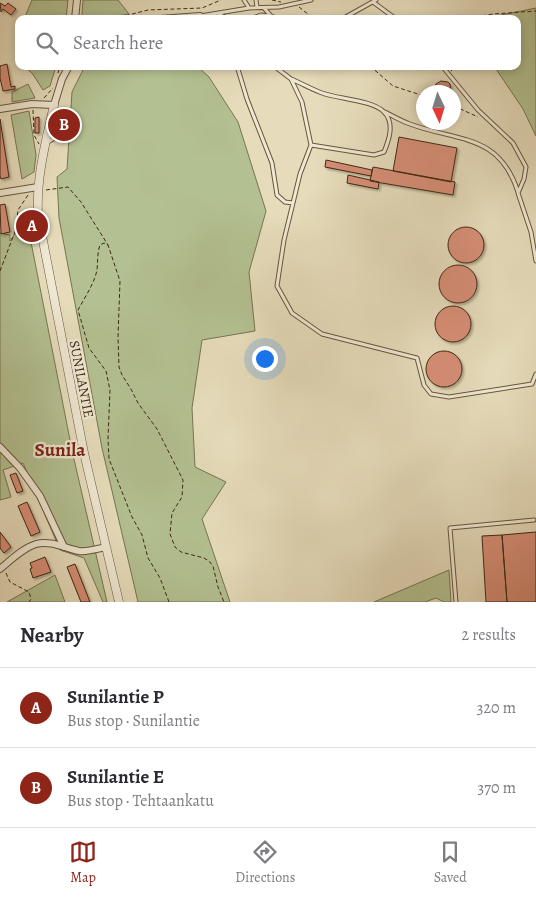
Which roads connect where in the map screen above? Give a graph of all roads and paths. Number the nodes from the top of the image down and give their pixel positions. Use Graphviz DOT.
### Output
graph roads {
  1 [pos="76,0"];
  2 [pos="221,0"];
  3 [pos="244,0"];
  4 [pos="256,0"];
  5 [pos="311,0"];
  6 [pos="374,1"];
  7 [pos="263,7"];
  8 [pos="249,8"];
  9 [pos="257,8"];
  10 [pos="536,11"];
  11 [pos="219,13"];
  12 [pos="76,15"];
  13 [pos="129,15"];
  14 [pos="206,15"];
  15 [pos="222,15"];
  16 [pos="269,15"];
  17 [pos="349,15"];
  18 [pos="391,15"];
  19 [pos="487,15"];
  20 [pos="59,70"];
  21 [pos="67,70"];
  22 [pos="238,70"];
  23 [pos="279,70"];
  24 [pos="374,70"];
  25 [pos="445,70"];
  26 [pos="451,70"];
  27 [pos="448,73"];
  28 [pos="57,75"];
  29 [pos="290,79"];
  30 [pos="55,85"];
  31 [pos="416,94"];
  32 [pos="38,104"];
  33 [pos="54,107"];
  34 [pos="0,109"];
  35 [pos="461,109"];
  36 [pos="384,112"];
  37 [pos="491,122"];
  38 [pos="46,143"];
  39 [pos="312,145"];
  40 [pos="39,150"];
  41 [pos="38,190"];
  42 [pos="0,193"];
  43 [pos="518,194"];
  44 [pos="28,195"];
  45 [pos="293,203"];
  46 [pos="108,245"];
  47 [pos="536,261"];
  48 [pos="0,271"];
  49 [pos="536,374"];
  50 [pos="0,447"];
  51 [pos="534,520"];
  52 [pos="64,547"];
  53 [pos="106,547"];
  54 [pos="8,563"];
  55 [pos="0,569"];
  56 [pos="29,602"];
  57 [pos="119,602"];
  58 [pos="169,602"];
  59 [pos="224,602"];
  60 [pos="456,602"];
  1 -- 12 [label="street"];
  2 -- 13 [label="path"];
  3 -- 8 [label="lane"];
  4 -- 9 [label="lane"];
  5 -- 7 [label="lane"];
  6 -- 17 [label="lane"];
  6 -- 18 [label="lane"];
  7 -- 9 [label="lane"];
  7 -- 16 [label="lane"];
  8 -- 9 [label="lane"];
  8 -- 11 [label="lane"];
  10 -- 19 [label="path"];
  11 -- 14 [label="lane"];
  11 -- 15 [label="lane"];
  20 -- 28 [label="path"];
  21 -- 33 [label="street"];
  22 -- 45 [label="lane"];
  23 -- 29 [label="lane"];
  24 -- 31 [label="path"];
  25 -- 27 [label="lane"];
  26 -- 27 [label="path"];
  27 -- 37 [label="lane"];
  29 -- 36 [label="lane"];
  29 -- 39 [label="lane"];
  30 -- 32 [label="path"];
  32 -- 33 [label="street"];
  32 -- 34 [label="street"];
  32 -- 40 [label="path"];
  33 -- 38 [label="street, SUNILANTIE"];
  33 -- 38 [label="lane"];
  35 -- 37 [label="path"];
  36 -- 39 [label="lane"];
  36 -- 43 [label="lane"];
  37 -- 43 [label="lane"];
  38 -- 41 [label="street, SUNILANTIE"];
  39 -- 45 [label="lane"];
  41 -- 42 [label="street"];
  41 -- 46 [label="path"];
  41 -- 53 [label="street, SUNILANTIE"];
  43 -- 47 [label="lane"];
  44 -- 48 [label="path"];
  45 -- 49 [label="lane"];
  46 -- 58 [label="path"];
  46 -- 59 [label="path"];
  50 -- 52 [label="street"];
  51 -- 60 [label="lane"];
  52 -- 53 [label="street"];
  52 -- 54 [label="street"];
  53 -- 57 [label="street, SUNILANTIE"];
  54 -- 55 [label="street"];
  54 -- 56 [label="path"];
}
